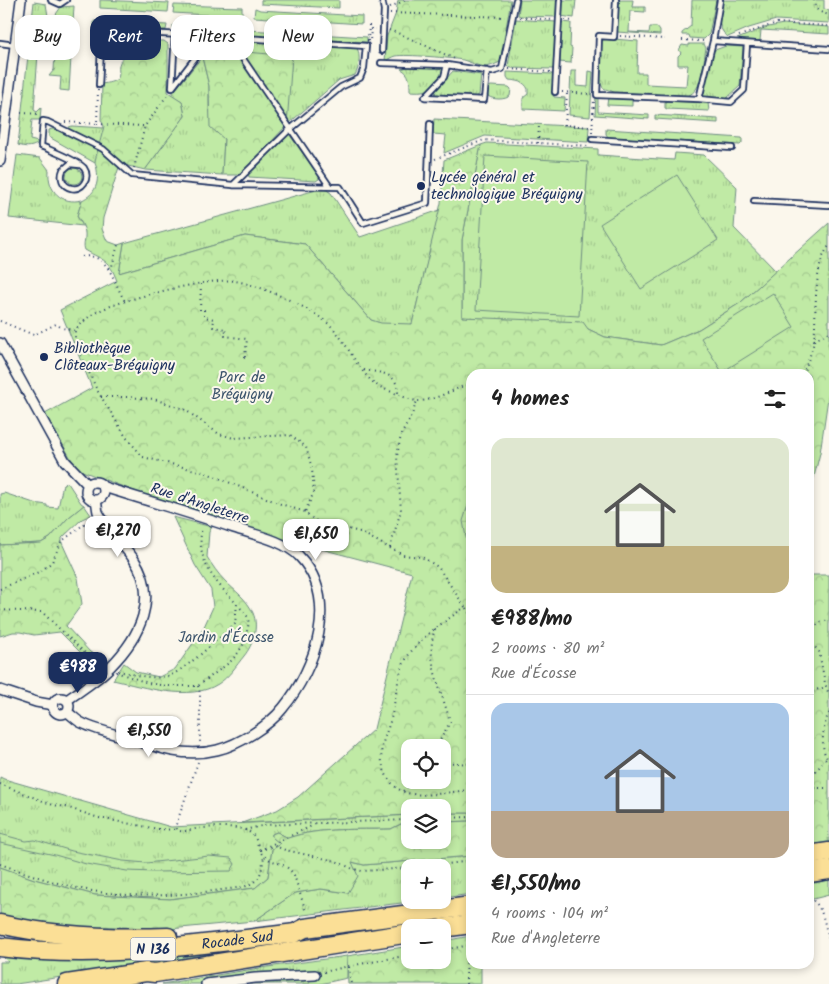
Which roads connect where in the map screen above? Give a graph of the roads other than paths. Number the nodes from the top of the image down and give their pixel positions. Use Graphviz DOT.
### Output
graph roads {
  1 [pos="21,0"];
  2 [pos="51,0"];
  3 [pos="66,0"];
  4 [pos="382,0"];
  5 [pos="516,0"];
  6 [pos="560,0"];
  7 [pos="616,0"];
  8 [pos="720,0"];
  9 [pos="19,15"];
  10 [pos="171,34"];
  11 [pos="254,39"];
  12 [pos="712,41"];
  13 [pos="0,43"];
  14 [pos="747,44"];
  15 [pos="15,45"];
  16 [pos="829,49"];
  17 [pos="382,51"];
  18 [pos="174,60"];
  19 [pos="194,60"];
  20 [pos="244,60"];
  21 [pos="381,62"];
  22 [pos="447,65"];
  23 [pos="487,71"];
  24 [pos="99,87"];
  25 [pos="555,92"];
  26 [pos="698,99"];
  27 [pos="430,124"];
  28 [pos="291,129"];
  29 [pos="592,139"];
  30 [pos="732,148"];
  31 [pos="0,161"];
  32 [pos="80,165"];
  33 [pos="233,185"];
  34 [pos="330,186"];
  35 [pos="754,201"];
  36 [pos="829,205"];
  37 [pos="0,344"];
  38 [pos="88,484"];
  39 [pos="104,487"];
  40 [pos="96,500"];
  41 [pos="0,690"];
  42 [pos="67,700"];
  43 [pos="53,705"];
  44 [pos="67,712"];
  45 [pos="829,852"];
  46 [pos="814,854"];
  47 [pos="829,870"];
  48 [pos="814,872"];
  49 [pos="466,906"];
  50 [pos="306,920"];
  51 [pos="0,924"];
  52 [pos="466,925"];
  53 [pos="451,927"];
  54 [pos="401,934"];
  55 [pos="0,947"];
  56 [pos="155,973"];
  57 [pos="315,974"];
  58 [pos="67,984"];
  59 [pos="126,984"];
  60 [pos="206,984"];
  1 -- 9 [label="street"];
  2 -- 3 [label="lane"];
  4 -- 17 [label="lane"];
  5 -- 23 [label="lane"];
  6 -- 25 [label="lane"];
  7 -- 26 [label="lane"];
  8 -- 12 [label="lane"];
  10 -- 24 [label="lane"];
  11 -- 28 [label="lane"];
  12 -- 14 [label="lane"];
  12 -- 26 [label="lane"];
  13 -- 15 [label="lane"];
  14 -- 16 [label="lane"];
  14 -- 26 [label="lane"];
  15 -- 31 [label="street"];
  18 -- 19 [label="lane"];
  20 -- 28 [label="lane"];
  21 -- 22 [label="lane"];
  22 -- 23 [label="lane"];
  22 -- 23 [label="lane"];
  27 -- 34 [label="lane"];
  28 -- 33 [label="lane"];
  28 -- 34 [label="lane"];
  29 -- 30 [label="lane"];
  32 -- 32 [label="lane"];
  32 -- 33 [label="lane"];
  33 -- 34 [label="lane"];
  35 -- 36 [label="lane"];
  37 -- 38 [label="street"];
  38 -- 39 [label="street"];
  38 -- 40 [label="street"];
  39 -- 40 [label="street"];
  39 -- 44 [label="street, Rue d'Angleterre"];
  40 -- 42 [label="street"];
  41 -- 43 [label="street"];
  42 -- 43 [label="street"];
  42 -- 44 [label="street"];
  43 -- 44 [label="street"];
  45 -- 46 [label="highway"];
  47 -- 48 [label="highway"];
  49 -- 50 [label="highway, Rocade Sud / N 136"];
  50 -- 51 [label="highway"];
  50 -- 55 [label="highway, Rocade Sud / N 136"];
  52 -- 53 [label="highway"];
  54 -- 56 [label="highway, Rocade Sud / N 136"];
  56 -- 58 [label="highway, Rocade Sud / N 136"];
  56 -- 59 [label="highway"];
  57 -- 60 [label="street"];
}
